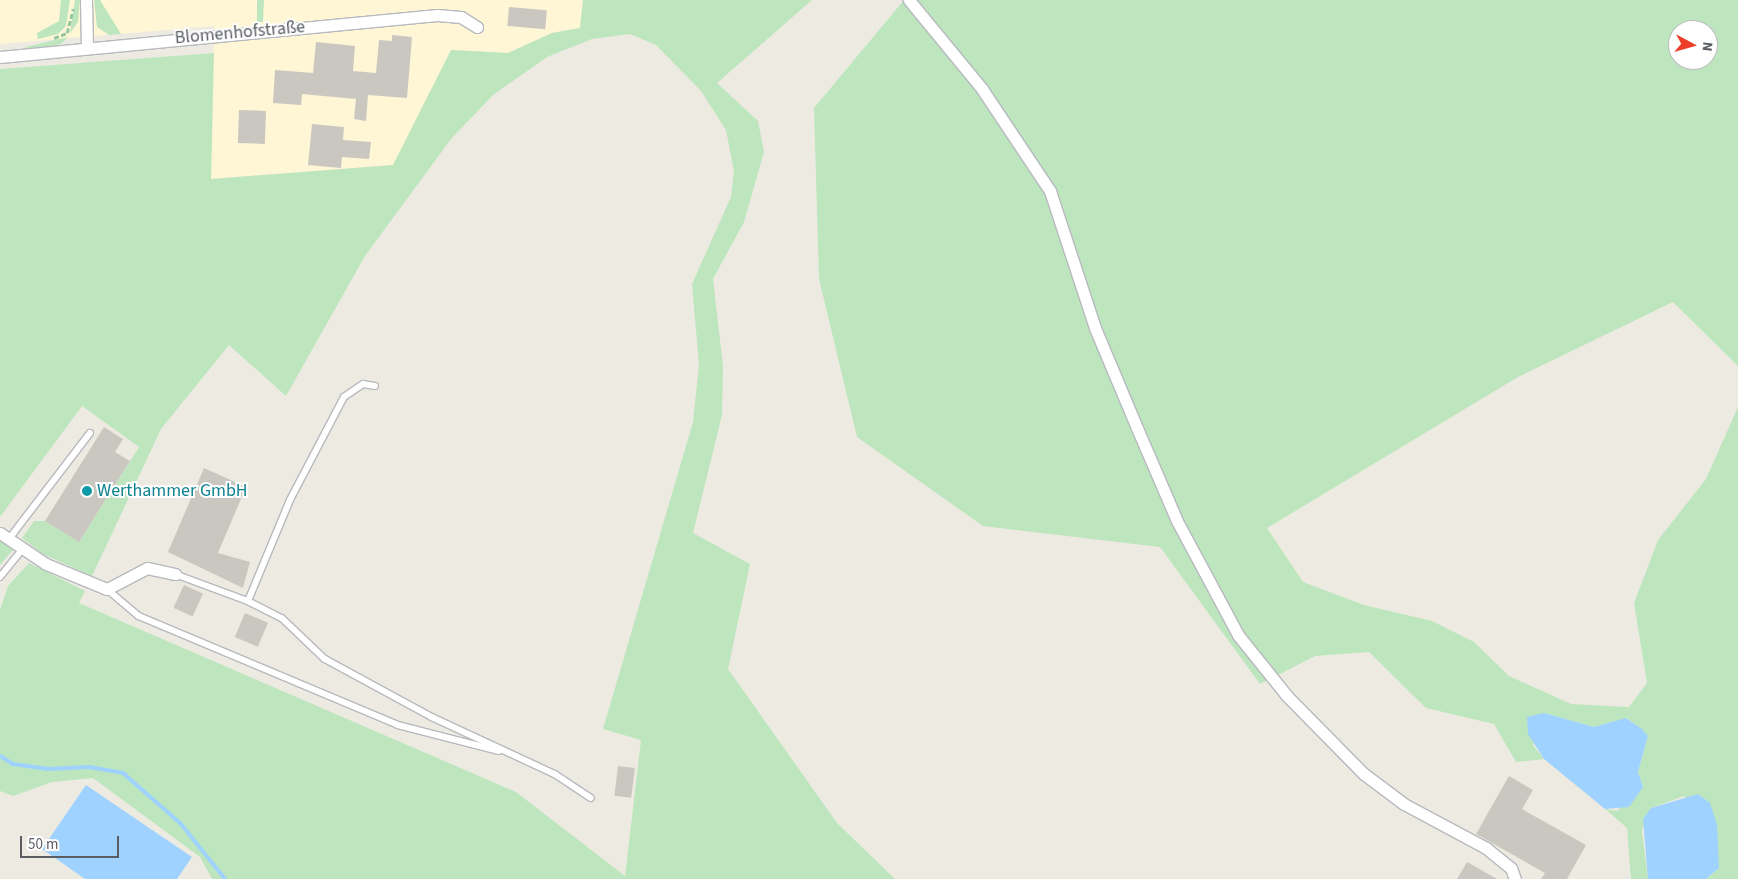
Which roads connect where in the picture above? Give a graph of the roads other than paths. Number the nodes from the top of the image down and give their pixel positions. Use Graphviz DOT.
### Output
graph roads {
  1 [pos="86,0"];
  2 [pos="909,0"];
  3 [pos="478,27"];
  4 [pos="87,46"];
  5 [pos="0,57"];
  6 [pos="375,386"];
  7 [pos="90,433"];
  8 [pos="5,536"];
  9 [pos="23,549"];
  10 [pos="175,574"];
  11 [pos="0,577"];
  12 [pos="107,589"];
  13 [pos="248,600"];
  14 [pos="512,754"];
  15 [pos="591,798"];
  16 [pos="1515,879"];
  1 -- 4 [label="street"];
  2 -- 16 [label="street"];
  3 -- 4 [label="street, Blomenhofstraße"];
  4 -- 5 [label="street, Blomenhofstraße"];
  6 -- 13 [label="lane"];
  7 -- 8 [label="lane"];
  8 -- 9 [label="street"];
  9 -- 11 [label="lane"];
  9 -- 12 [label="street"];
  10 -- 12 [label="street"];
  10 -- 13 [label="lane"];
  12 -- 14 [label="lane"];
  13 -- 14 [label="lane"];
  14 -- 15 [label="lane"];
}
